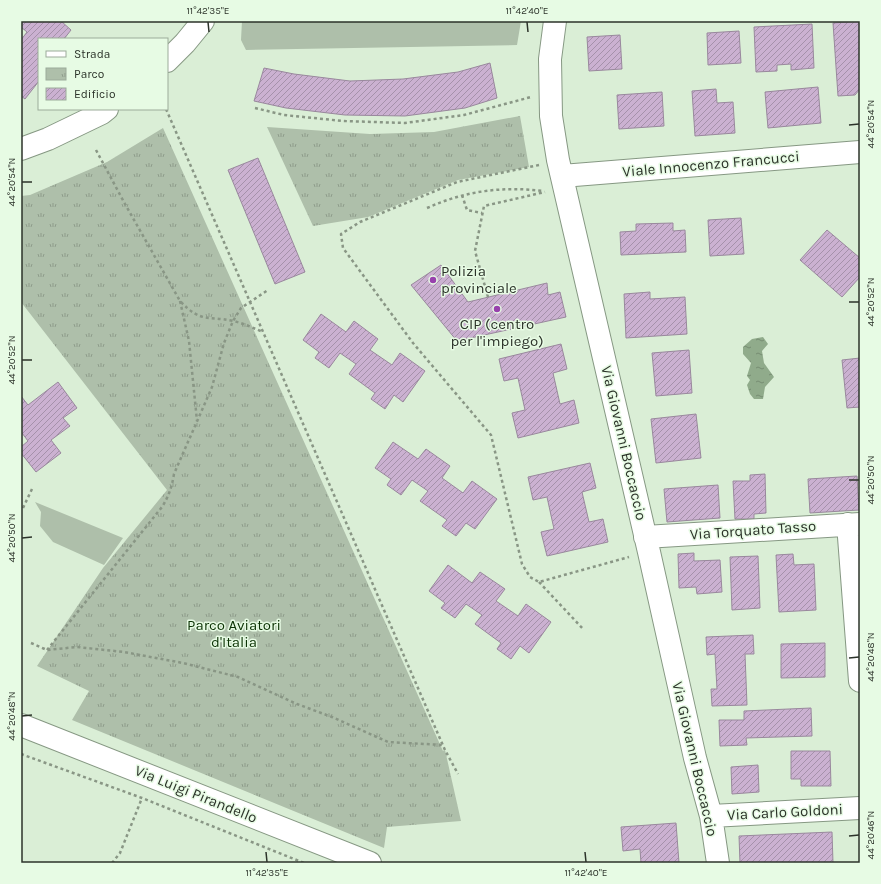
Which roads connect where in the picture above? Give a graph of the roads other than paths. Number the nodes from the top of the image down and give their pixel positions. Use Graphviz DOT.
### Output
graph roads {
  1 [pos="203,21"];
  2 [pos="555,21"];
  3 [pos="168,60"];
  4 [pos="106,110"];
  5 [pos="21,149"];
  6 [pos="860,152"];
  7 [pos="562,176"];
  8 [pos="854,524"];
  9 [pos="640,546"];
  10 [pos="860,681"];
  11 [pos="21,725"];
  12 [pos="860,808"];
  13 [pos="711,816"];
  14 [pos="370,863"];
  15 [pos="718,863"];
  1 -- 3 [label="street"];
  2 -- 7 [label="street, Via Giovanni Boccaccio"];
  4 -- 5 [label="street"];
  6 -- 7 [label="street, Viale Innocenzo Francucci"];
  7 -- 9 [label="street, Via Giovanni Boccaccio"];
  8 -- 9 [label="street, Via Torquato Tasso"];
  8 -- 10 [label="street"];
  9 -- 13 [label="street, Via Giovanni Boccaccio"];
  11 -- 14 [label="street, Via Luigi Pirandello"];
  12 -- 13 [label="street, Via Carlo Goldoni"];
  13 -- 15 [label="street, Via Giovanni Boccaccio"];
}
